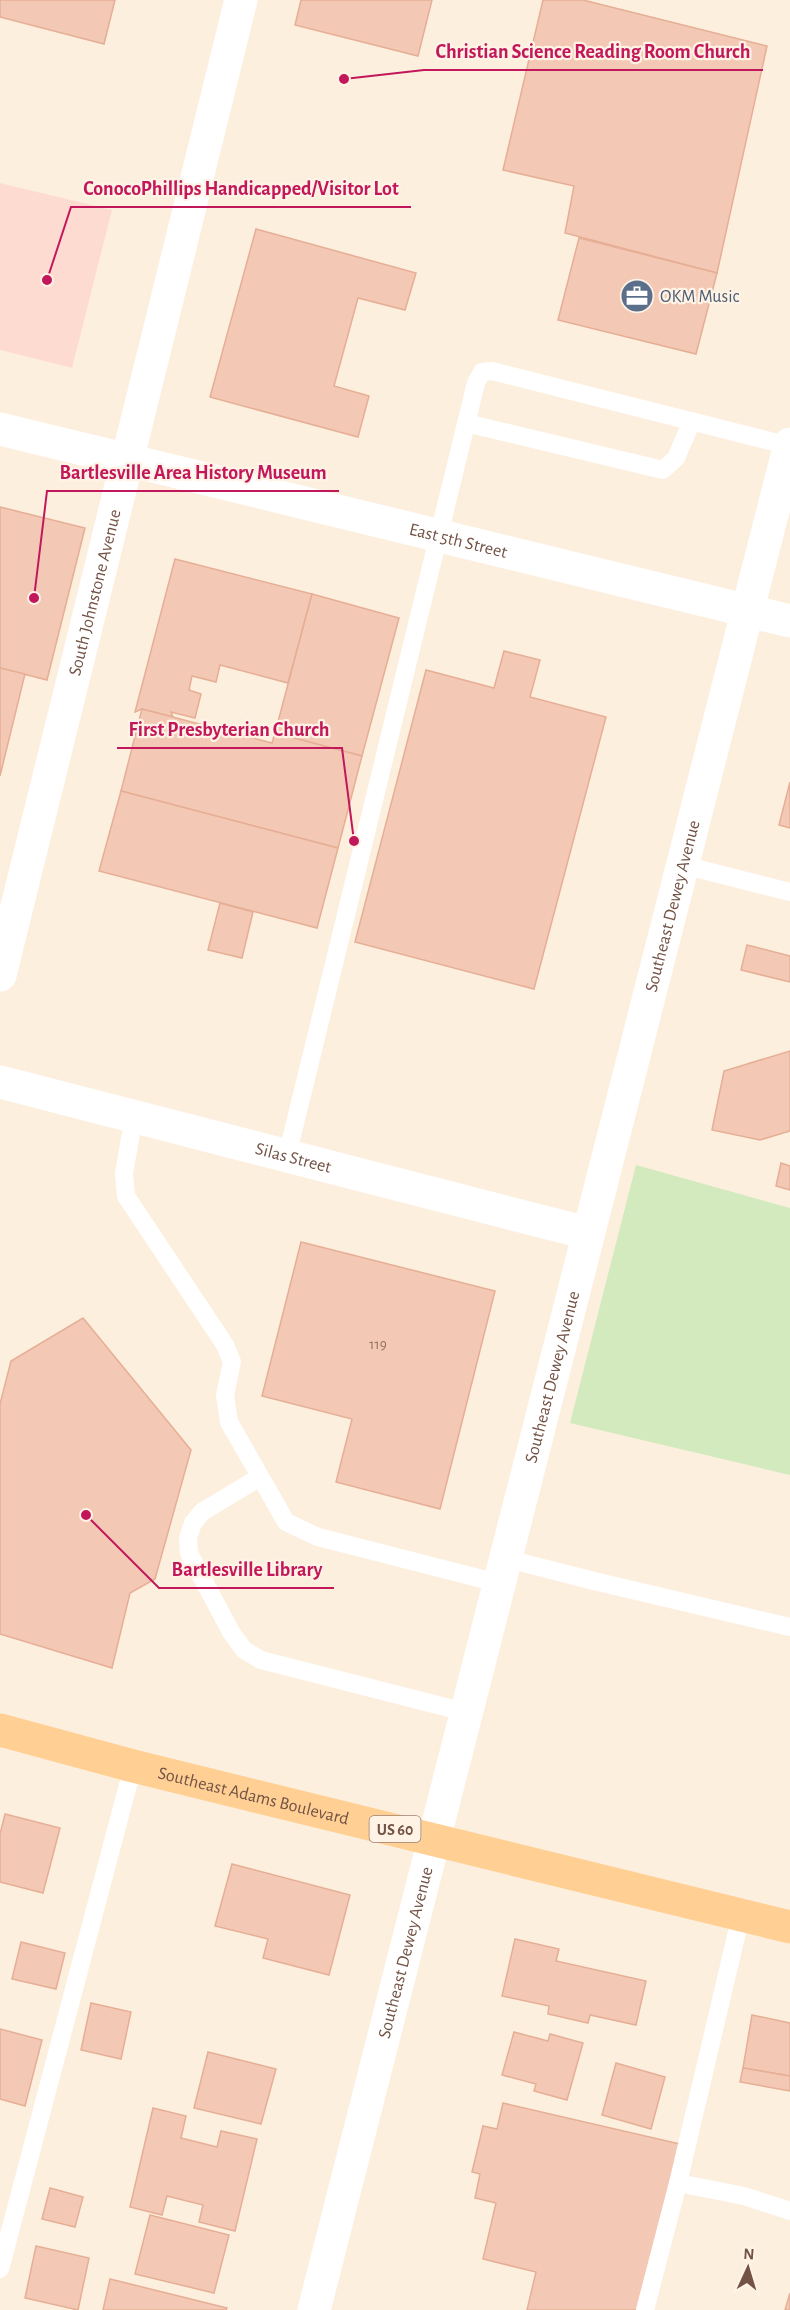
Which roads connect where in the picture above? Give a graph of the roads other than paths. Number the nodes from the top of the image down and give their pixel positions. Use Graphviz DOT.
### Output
graph roads {
  1 [pos="241,0"];
  2 [pos="692,422"];
  3 [pos="465,423"];
  4 [pos="0,429"];
  5 [pos="790,445"];
  6 [pos="128,460"];
  7 [pos="437,534"];
  8 [pos="748,610"];
  9 [pos="790,621"];
  10 [pos="682,865"];
  11 [pos="790,892"];
  12 [pos="0,975"];
  13 [pos="0,1082"];
  14 [pos="134,1116"];
  15 [pos="287,1156"];
  16 [pos="587,1233"];
  17 [pos="260,1477"];
  18 [pos="501,1571"];
  19 [pos="790,1628"];
  20 [pos="465,1712"];
  21 [pos="0,1730"];
  22 [pos="133,1766"];
  23 [pos="433,1838"];
  24 [pos="741,1915"];
  25 [pos="790,1927"];
  26 [pos="678,2183"];
  27 [pos="790,2211"];
  28 [pos="0,2269"];
  29 [pos="314,2310"];
  30 [pos="645,2310"];
  1 -- 6 [label="street, South Johnstone Avenue"];
  2 -- 3 [label="lane"];
  2 -- 3 [label="lane"];
  2 -- 5 [label="lane"];
  3 -- 7 [label="lane"];
  4 -- 6 [label="street, East 5th Street"];
  5 -- 8 [label="street, Southeast Dewey Avenue"];
  6 -- 7 [label="street, East 5th Street"];
  6 -- 12 [label="street, South Johnstone Avenue"];
  7 -- 8 [label="street, East 5th Street"];
  7 -- 15 [label="lane"];
  8 -- 9 [label="street, East 5th Street"];
  8 -- 10 [label="street, Southeast Dewey Avenue"];
  10 -- 11 [label="lane"];
  10 -- 16 [label="street, Southeast Dewey Avenue"];
  13 -- 14 [label="street, Silas Street"];
  14 -- 15 [label="street, Silas Street"];
  14 -- 17 [label="lane"];
  15 -- 16 [label="street, Silas Street"];
  16 -- 18 [label="street, Southeast Dewey Avenue"];
  17 -- 18 [label="lane"];
  17 -- 20 [label="lane"];
  18 -- 19 [label="lane"];
  18 -- 20 [label="street, Southeast Dewey Avenue"];
  20 -- 23 [label="street, Southeast Dewey Avenue"];
  21 -- 22 [label="main road, Southeast Adams Boulevard / US 60"];
  22 -- 23 [label="main road, Southeast Adams Boulevard / US 60"];
  22 -- 28 [label="lane"];
  23 -- 24 [label="main road, Southeast Adams Boulevard / US 60"];
  23 -- 29 [label="street, Southeast Dewey Avenue"];
  24 -- 25 [label="main road, Southeast Adams Boulevard / US 60"];
  24 -- 26 [label="lane"];
  26 -- 27 [label="lane"];
  26 -- 30 [label="lane"];
}
